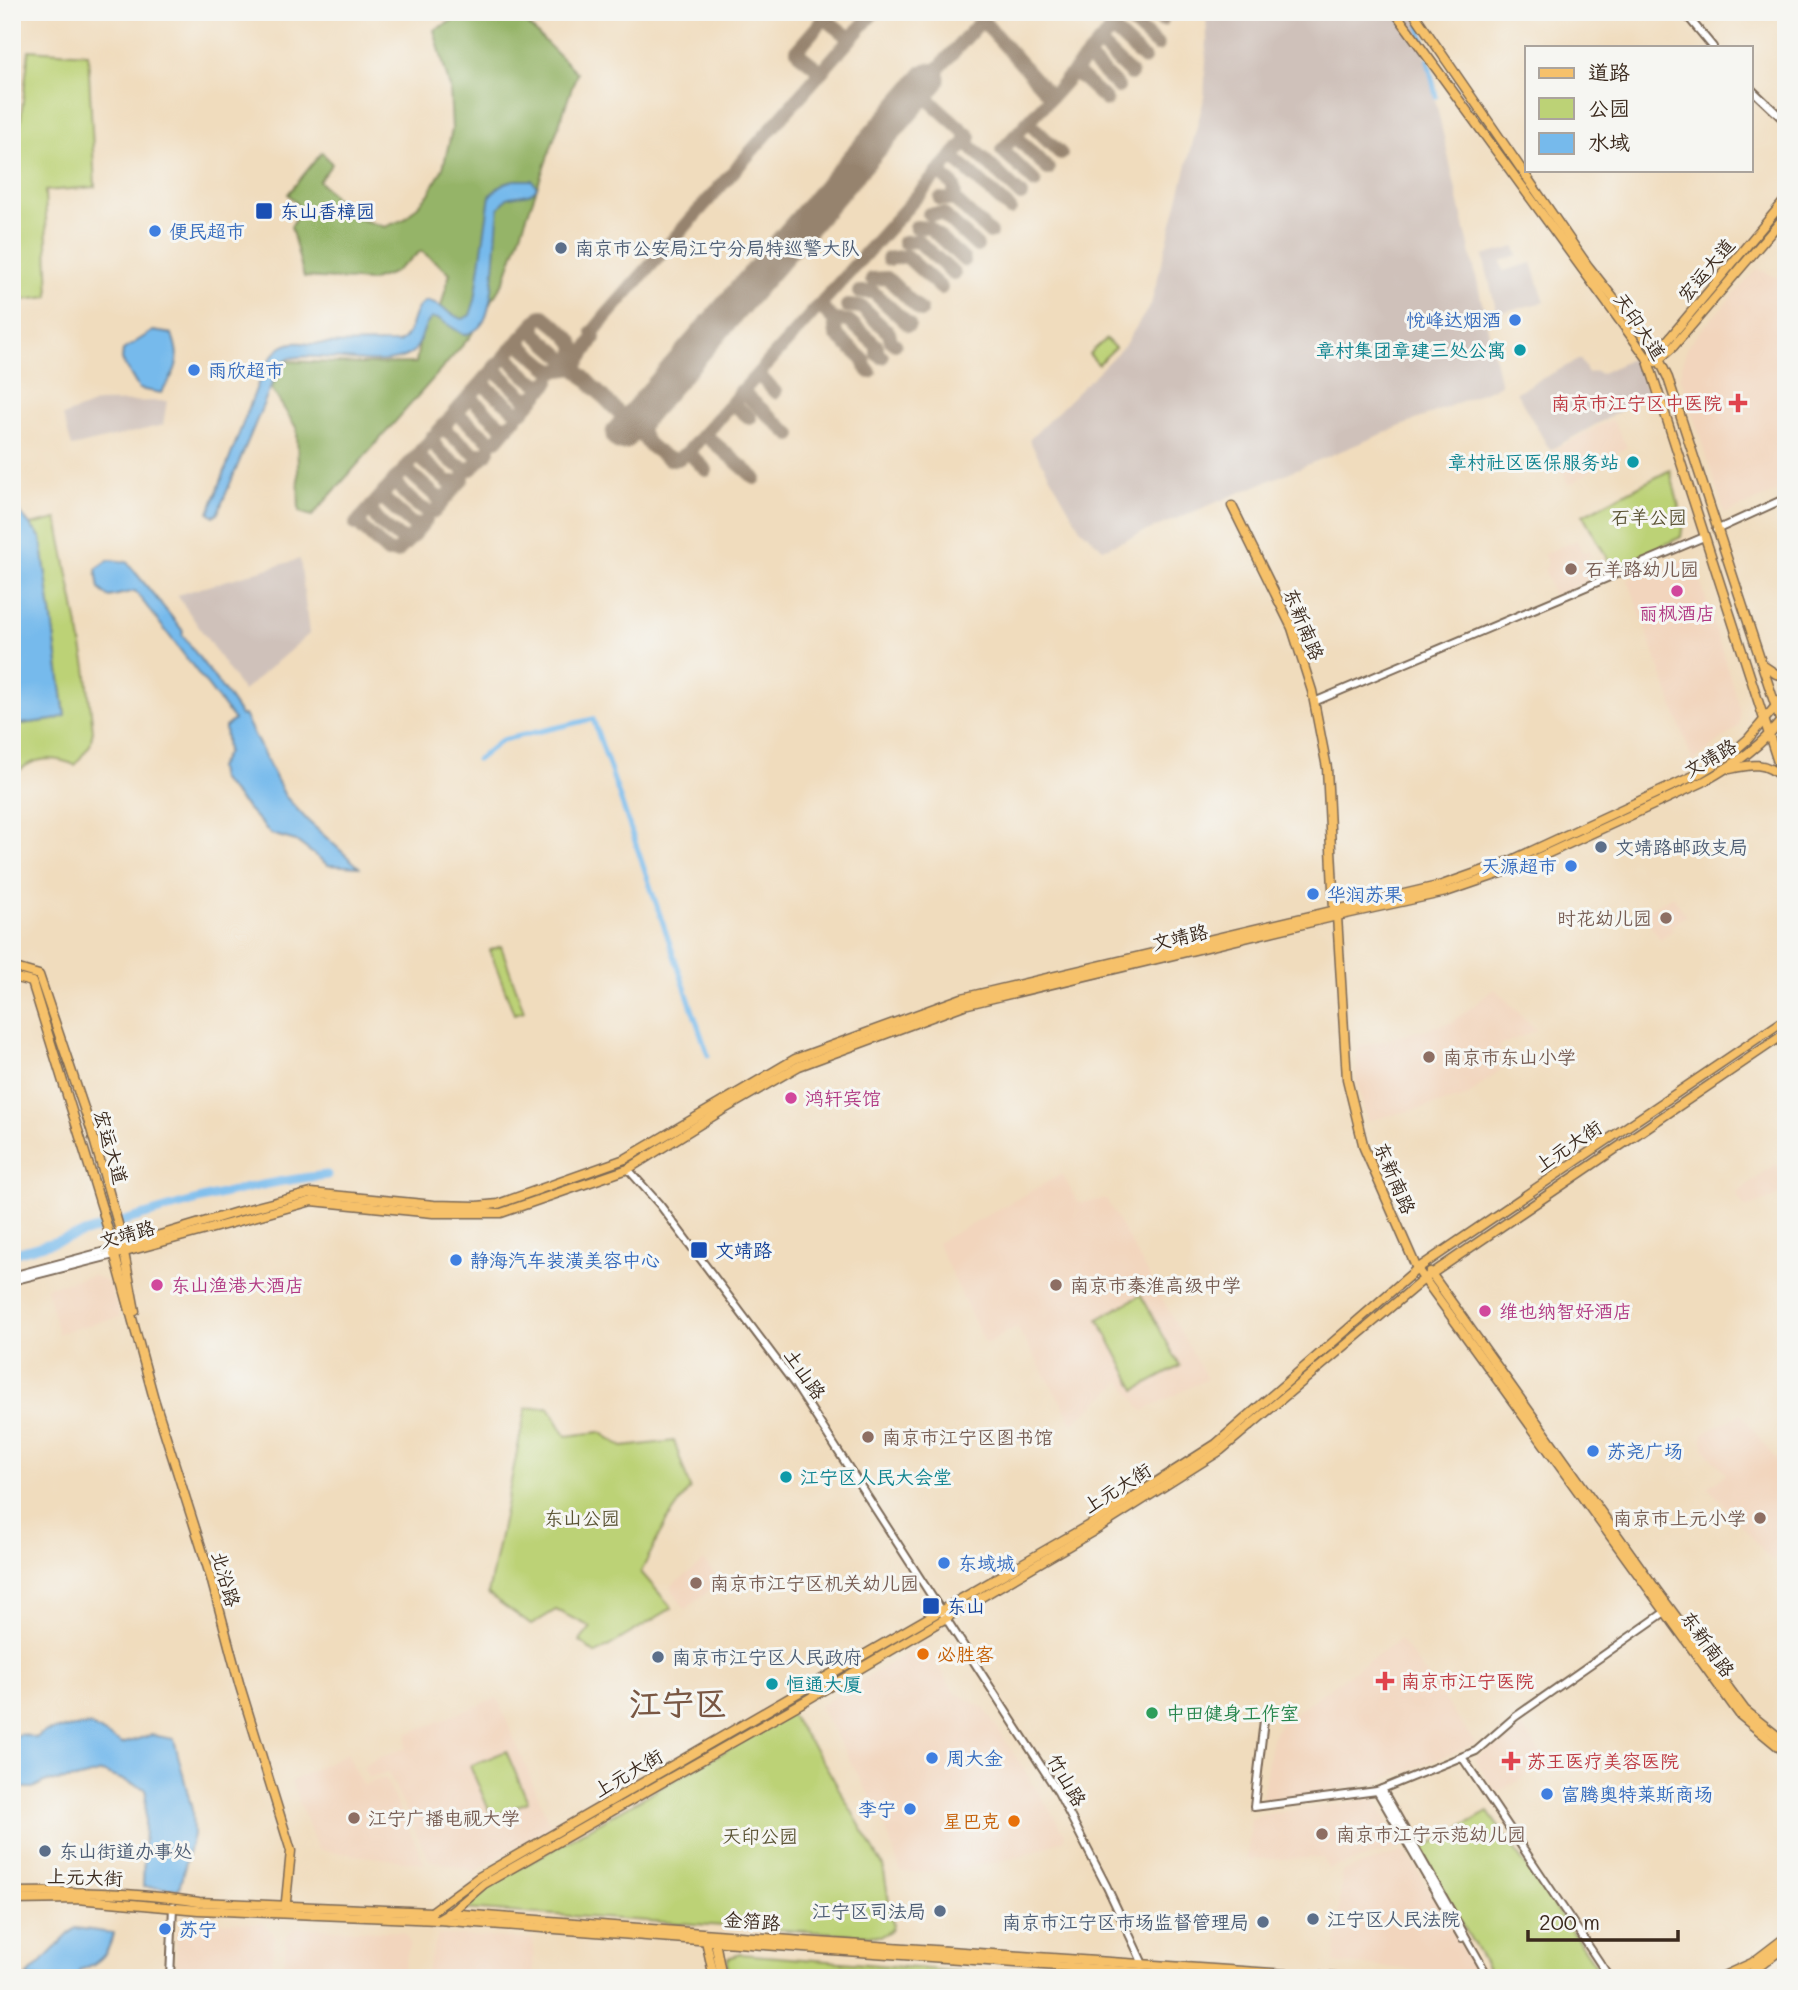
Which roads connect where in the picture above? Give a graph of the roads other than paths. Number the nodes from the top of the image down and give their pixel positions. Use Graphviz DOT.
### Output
graph roads {
  1 [pos="1395,12"];
  2 [pos="1413,12"];
  3 [pos="1684,12"];
  4 [pos="1712,46"];
  5 [pos="1752,90"];
  6 [pos="1786,122"];
  7 [pos="1786,199"];
  8 [pos="1786,215"];
  9 [pos="1585,269"];
  10 [pos="1657,355"];
  11 [pos="1649,362"];
  12 [pos="1786,498"];
  13 [pos="1232,506"];
  14 [pos="1716,530"];
  15 [pos="1704,537"];
  16 [pos="1761,664"];
  17 [pos="1786,677"];
  18 [pos="1786,694"];
  19 [pos="1314,702"];
  20 [pos="1776,706"];
  21 [pos="1783,718"];
  22 [pos="1764,722"];
  23 [pos="1769,735"];
  24 [pos="1786,738"];
  25 [pos="1720,772"];
  26 [pos="1784,783"];
  27 [pos="1335,912"];
  28 [pos="12,967"];
  29 [pos="12,977"];
  30 [pos="1786,1019"];
  31 [pos="1786,1033"];
  32 [pos="628,1170"];
  33 [pos="124,1249"];
  34 [pos="113,1252"];
  35 [pos="1421,1266"];
  36 [pos="1428,1276"];
  37 [pos="12,1278"];
  38 [pos="144,1359"];
  39 [pos="939,1610"];
  40 [pos="1664,1612"];
  41 [pos="945,1619"];
  42 [pos="1264,1720"];
  43 [pos="1786,1744"];
  44 [pos="1786,1753"];
  45 [pos="1462,1757"];
  46 [pos="1379,1790"];
  47 [pos="12,1892"];
  48 [pos="12,1900"];
  49 [pos="173,1906"];
  50 [pos="198,1906"];
  51 [pos="285,1910"];
  52 [pos="432,1912"];
  53 [pos="450,1913"];
  54 [pos="422,1919"];
  55 [pos="438,1920"];
  56 [pos="1786,1937"];
  57 [pos="708,1938"];
  58 [pos="1786,1946"];
  59 [pos="1146,1971"];
  60 [pos="1755,1972"];
  61 [pos="170,1978"];
  62 [pos="714,1978"];
  63 [pos="722,1978"];
  64 [pos="1226,1978"];
  65 [pos="1345,1978"];
  66 [pos="1487,1978"];
  67 [pos="1610,1978"];
  68 [pos="1719,1978"];
  69 [pos="1740,1978"];
  1 -- 9 [label="main road, 天印大道"];
  2 -- 9 [label="main road, 天印大道"];
  3 -- 4 [label="street"];
  5 -- 6 [label="street"];
  7 -- 10 [label="main road, 宏运大道"];
  8 -- 10 [label="main road, 宏运大道"];
  9 -- 10 [label="main road, 天印大道"];
  9 -- 11 [label="main road, 天印大道"];
  10 -- 11 [label="main road, 宏运大道"];
  10 -- 14 [label="main road, 天印大道"];
  11 -- 15 [label="main road, 天印大道"];
  12 -- 14 [label="street"];
  13 -- 19 [label="main road, 东新南路"];
  14 -- 16 [label="main road, 天印大道"];
  15 -- 19 [label="street"];
  15 -- 22 [label="main road, 天印大道"];
  16 -- 17 [label="main road"];
  16 -- 20 [label="main road, 天印大道"];
  18 -- 20 [label="main road, 文靖路"];
  19 -- 27 [label="main road, 东新南路"];
  20 -- 21 [label="main road, 天印大道"];
  20 -- 22 [label="main road, 文靖路"];
  21 -- 23 [label="main road, 文靖路"];
  21 -- 24 [label="main road, 天印大道"];
  22 -- 23 [label="main road, 天印大道"];
  22 -- 27 [label="main road, 文靖路"];
  23 -- 25 [label="main road, 文靖路"];
  23 -- 26 [label="main road, 天印大道"];
  25 -- 26 [label="main road"];
  25 -- 27 [label="main road, 文靖路"];
  27 -- 32 [label="main road, 文靖路"];
  27 -- 33 [label="main road, 文靖路"];
  27 -- 35 [label="main road, 东新南路"];
  28 -- 33 [label="main road, 宏运大道"];
  29 -- 34 [label="main road, 宏运大道"];
  30 -- 35 [label="main road, 上元大街"];
  31 -- 36 [label="main road, 上元大街"];
  32 -- 33 [label="main road, 文靖路"];
  32 -- 39 [label="street, 土山路"];
  33 -- 34 [label="main road, 文靖路"];
  33 -- 38 [label="main road, 宏运大道"];
  34 -- 37 [label="street, 文靖路"];
  34 -- 38 [label="main road, 北沿路"];
  35 -- 36 [label="main road, 东新南路"];
  35 -- 39 [label="main road, 上元大街"];
  36 -- 40 [label="main road, 东新南路"];
  36 -- 41 [label="main road, 上元大街"];
  36 -- 43 [label="main road, 东新南路"];
  38 -- 51 [label="main road, 北沿路"];
  39 -- 41 [label="street, 竹山路"];
  39 -- 52 [label="main road, 上元大街"];
  40 -- 44 [label="main road, 东新南路"];
  40 -- 45 [label="street"];
  41 -- 53 [label="main road, 上元大街"];
  41 -- 59 [label="street, 竹山路"];
  42 -- 46 [label="street"];
  45 -- 46 [label="street"];
  45 -- 67 [label="street"];
  46 -- 66 [label="street"];
  47 -- 50 [label="main road, 上元大街"];
  48 -- 49 [label="main road, 上元大街"];
  49 -- 50 [label="main road, 上元大街"];
  49 -- 61 [label="street"];
  50 -- 51 [label="main road, 金箔路"];
  51 -- 52 [label="main road, 金箔路"];
  51 -- 54 [label="main road, 金箔路"];
  52 -- 53 [label="main road, 金箔路"];
  52 -- 54 [label="main road, 上元大街"];
  53 -- 55 [label="main road, 上元大街"];
  53 -- 57 [label="main road, 金箔路"];
  54 -- 55 [label="main road, 金箔路"];
  55 -- 57 [label="main road, 金箔路"];
  56 -- 60 [label="main road"];
  57 -- 59 [label="main road, 金箔路"];
  57 -- 59 [label="main road, 金箔路"];
  57 -- 62 [label="main road"];
  57 -- 63 [label="main road"];
  58 -- 60 [label="main road"];
  59 -- 64 [label="main road, 金箔路"];
  59 -- 65 [label="main road, 金箔路"];
  60 -- 68 [label="main road"];
  60 -- 69 [label="main road"];
}
